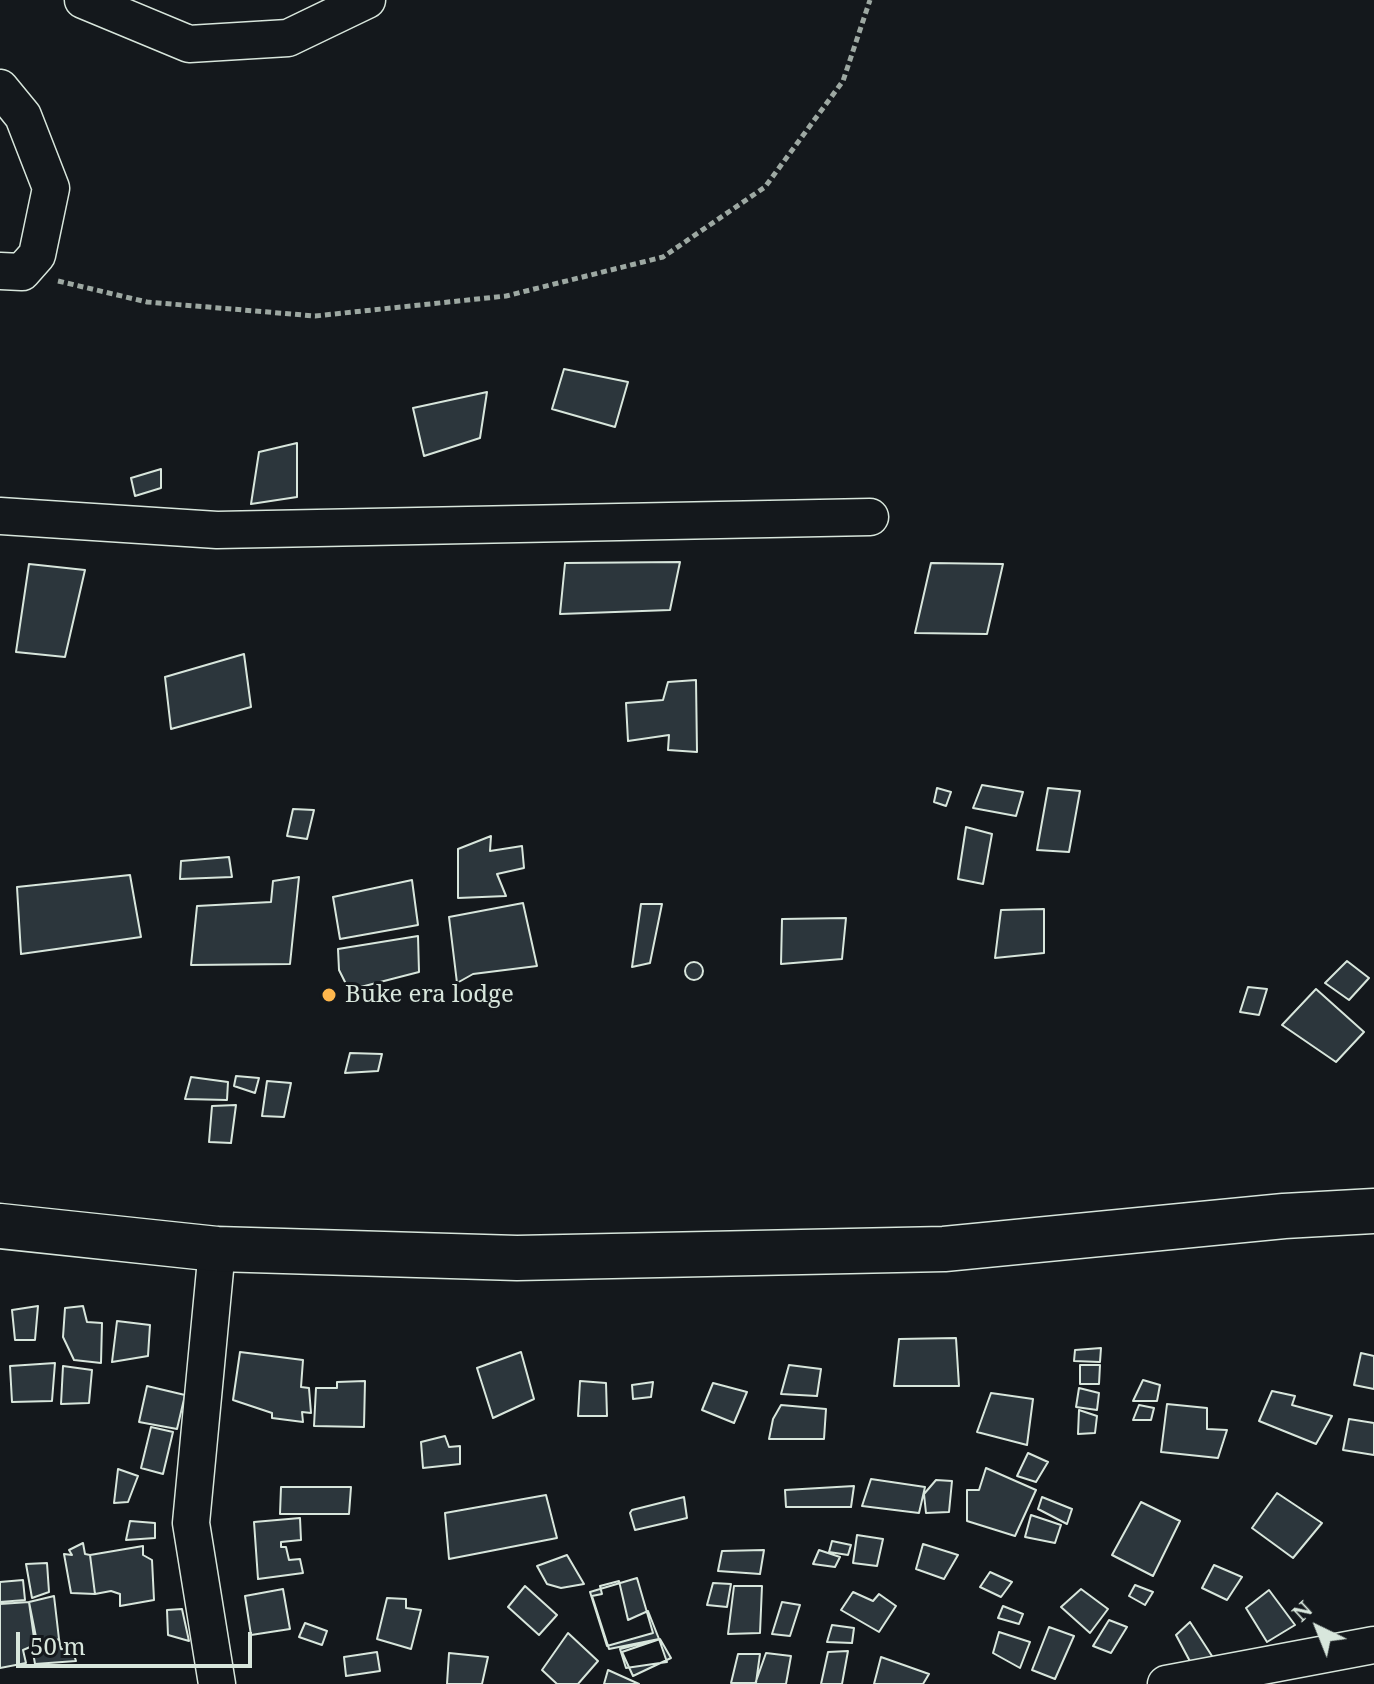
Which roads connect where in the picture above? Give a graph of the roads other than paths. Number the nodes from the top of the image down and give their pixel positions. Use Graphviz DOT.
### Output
graph roads {
  1 [pos="83,0"];
  2 [pos="367,0"];
  3 [pos="0,88"];
  4 [pos="11,271"];
  5 [pos="0,516"];
  6 [pos="870,517"];
  7 [pos="1374,1211"];
  8 [pos="0,1226"];
  9 [pos="217,1249"];
  10 [pos="1374,1645"];
  11 [pos="217,1684"];
  12 [pos="1166,1684"];
  1 -- 2 [label="street"];
  3 -- 4 [label="street"];
  5 -- 6 [label="street"];
  7 -- 9 [label="highway"];
  8 -- 9 [label="highway"];
  9 -- 11 [label="street"];
  10 -- 12 [label="street"];
}
